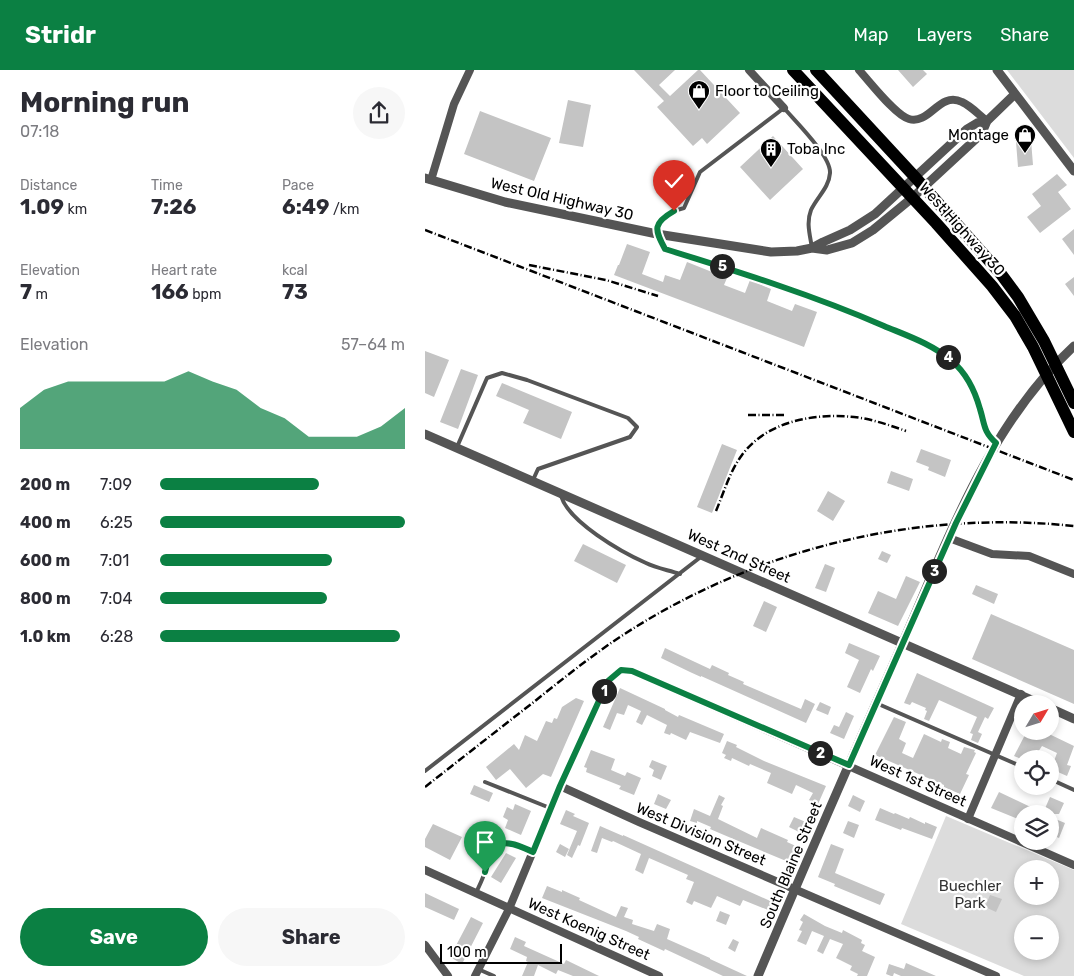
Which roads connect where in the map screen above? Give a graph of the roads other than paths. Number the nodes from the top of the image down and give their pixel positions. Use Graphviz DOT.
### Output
graph roads {
  1 [pos="470,70"];
  2 [pos="749,70"];
  3 [pos="793,70"];
  4 [pos="816,70"];
  5 [pos="859,70"];
  6 [pos="997,70"];
  7 [pos="1015,94"];
  8 [pos="784,108"];
  9 [pos="987,121"];
  10 [pos="1074,171"];
  11 [pos="915,177"];
  12 [pos="428,179"];
  13 [pos="924,187"];
  14 [pos="903,188"];
  15 [pos="912,198"];
  16 [pos="657,234"];
  17 [pos="813,248"];
  18 [pos="1039,344"];
  19 [pos="1074,346"];
  20 [pos="1074,403"];
  21 [pos="1074,432"];
  22 [pos="425,434"];
  23 [pos="994,446"];
  24 [pos="457,447"];
  25 [pos="533,480"];
  26 [pos="559,491"];
  27 [pos="949,538"];
  28 [pos="703,555"];
  29 [pos="680,574"];
  30 [pos="1074,574"];
  31 [pos="903,642"];
  32 [pos="1021,694"];
  33 [pos="876,703"];
  34 [pos="1059,712"];
  35 [pos="1074,719"];
  36 [pos="994,754"];
  37 [pos="1014,763"];
  38 [pos="849,765"];
  39 [pos="425,771"];
  40 [pos="485,782"];
  41 [pos="1059,783"];
  42 [pos="560,786"];
  43 [pos="1074,790"];
  44 [pos="551,808"];
  45 [pos="967,819"];
  46 [pos="533,852"];
  47 [pos="1074,865"];
  48 [pos="425,870"];
  49 [pos="795,890"];
  50 [pos="476,893"];
  51 [pos="509,909"];
  52 [pos="426,947"];
  53 [pos="477,973"];
  54 [pos="448,976"];
  55 [pos="494,976"];
  56 [pos="659,976"];
  57 [pos="758,976"];
  58 [pos="996,976"];
  1 -- 12 [label="street"];
  2 -- 8 [label="street"];
  3 -- 14 [label="highway, West Highway 30"];
  4 -- 11 [label="highway, West Highway 30"];
  5 -- 9 [label="street"];
  6 -- 7 [label="street"];
  7 -- 9 [label="street, West Old Highway 30"];
  7 -- 10 [label="street"];
  8 -- 16 [label="lane"];
  8 -- 17 [label="lane"];
  9 -- 11 [label="street, West Old Highway 30"];
  9 -- 13 [label="street, West Old Highway 30"];
  11 -- 13 [label="highway, West Highway 30"];
  11 -- 14 [label="street, West Old Highway 30"];
  12 -- 16 [label="street, West Old Highway 30"];
  13 -- 15 [label="street, West Old Highway 30"];
  13 -- 18 [label="highway, West Highway 30"];
  14 -- 15 [label="highway, West Highway 30"];
  14 -- 17 [label="street, West Old Highway 30"];
  15 -- 17 [label="street, West Old Highway 30"];
  15 -- 18 [label="highway, West Highway 30"];
  16 -- 17 [label="street, West Old Highway 30"];
  16 -- 23 [label="lane"];
  18 -- 20 [label="highway, West Highway 30"];
  18 -- 21 [label="highway, West Highway 30"];
  19 -- 23 [label="street, South Blaine Street"];
  22 -- 24 [label="street, West 2nd Street"];
  23 -- 27 [label="street, South Blaine Street"];
  24 -- 25 [label="street, West 2nd Street"];
  24 -- 25 [label="lane"];
  25 -- 26 [label="street, West 2nd Street"];
  26 -- 28 [label="street, West 2nd Street"];
  26 -- 29 [label="lane"];
  27 -- 30 [label="street"];
  27 -- 31 [label="street, South Blaine Street"];
  28 -- 29 [label="lane"];
  28 -- 31 [label="street, West 2nd Street"];
  29 -- 39 [label="lane"];
  31 -- 32 [label="street, West 2nd Street"];
  31 -- 33 [label="street, South Blaine Street"];
  32 -- 36 [label="street"];
  33 -- 36 [label="lane"];
  33 -- 38 [label="street, South Blaine Street"];
  34 -- 35 [label="street"];
  36 -- 37 [label="lane"];
  36 -- 45 [label="street"];
  38 -- 42 [label="street, West 1st Street"];
  38 -- 45 [label="street, West 1st Street"];
  38 -- 49 [label="street, South Blaine Street"];
  40 -- 44 [label="lane"];
  41 -- 43 [label="lane"];
  42 -- 44 [label="street"];
  42 -- 49 [label="street, West Division Street"];
  44 -- 46 [label="street"];
  45 -- 47 [label="street, West 1st Street"];
  46 -- 50 [label="lane"];
  46 -- 51 [label="street"];
  48 -- 50 [label="street, West Koenig Street"];
  49 -- 57 [label="street, South Blaine Street"];
  49 -- 58 [label="street, West Division Street"];
  50 -- 51 [label="street, West Koenig Street"];
  51 -- 53 [label="street"];
  51 -- 56 [label="street, West Koenig Street"];
  52 -- 54 [label="street"];
  53 -- 55 [label="lane"];
}
